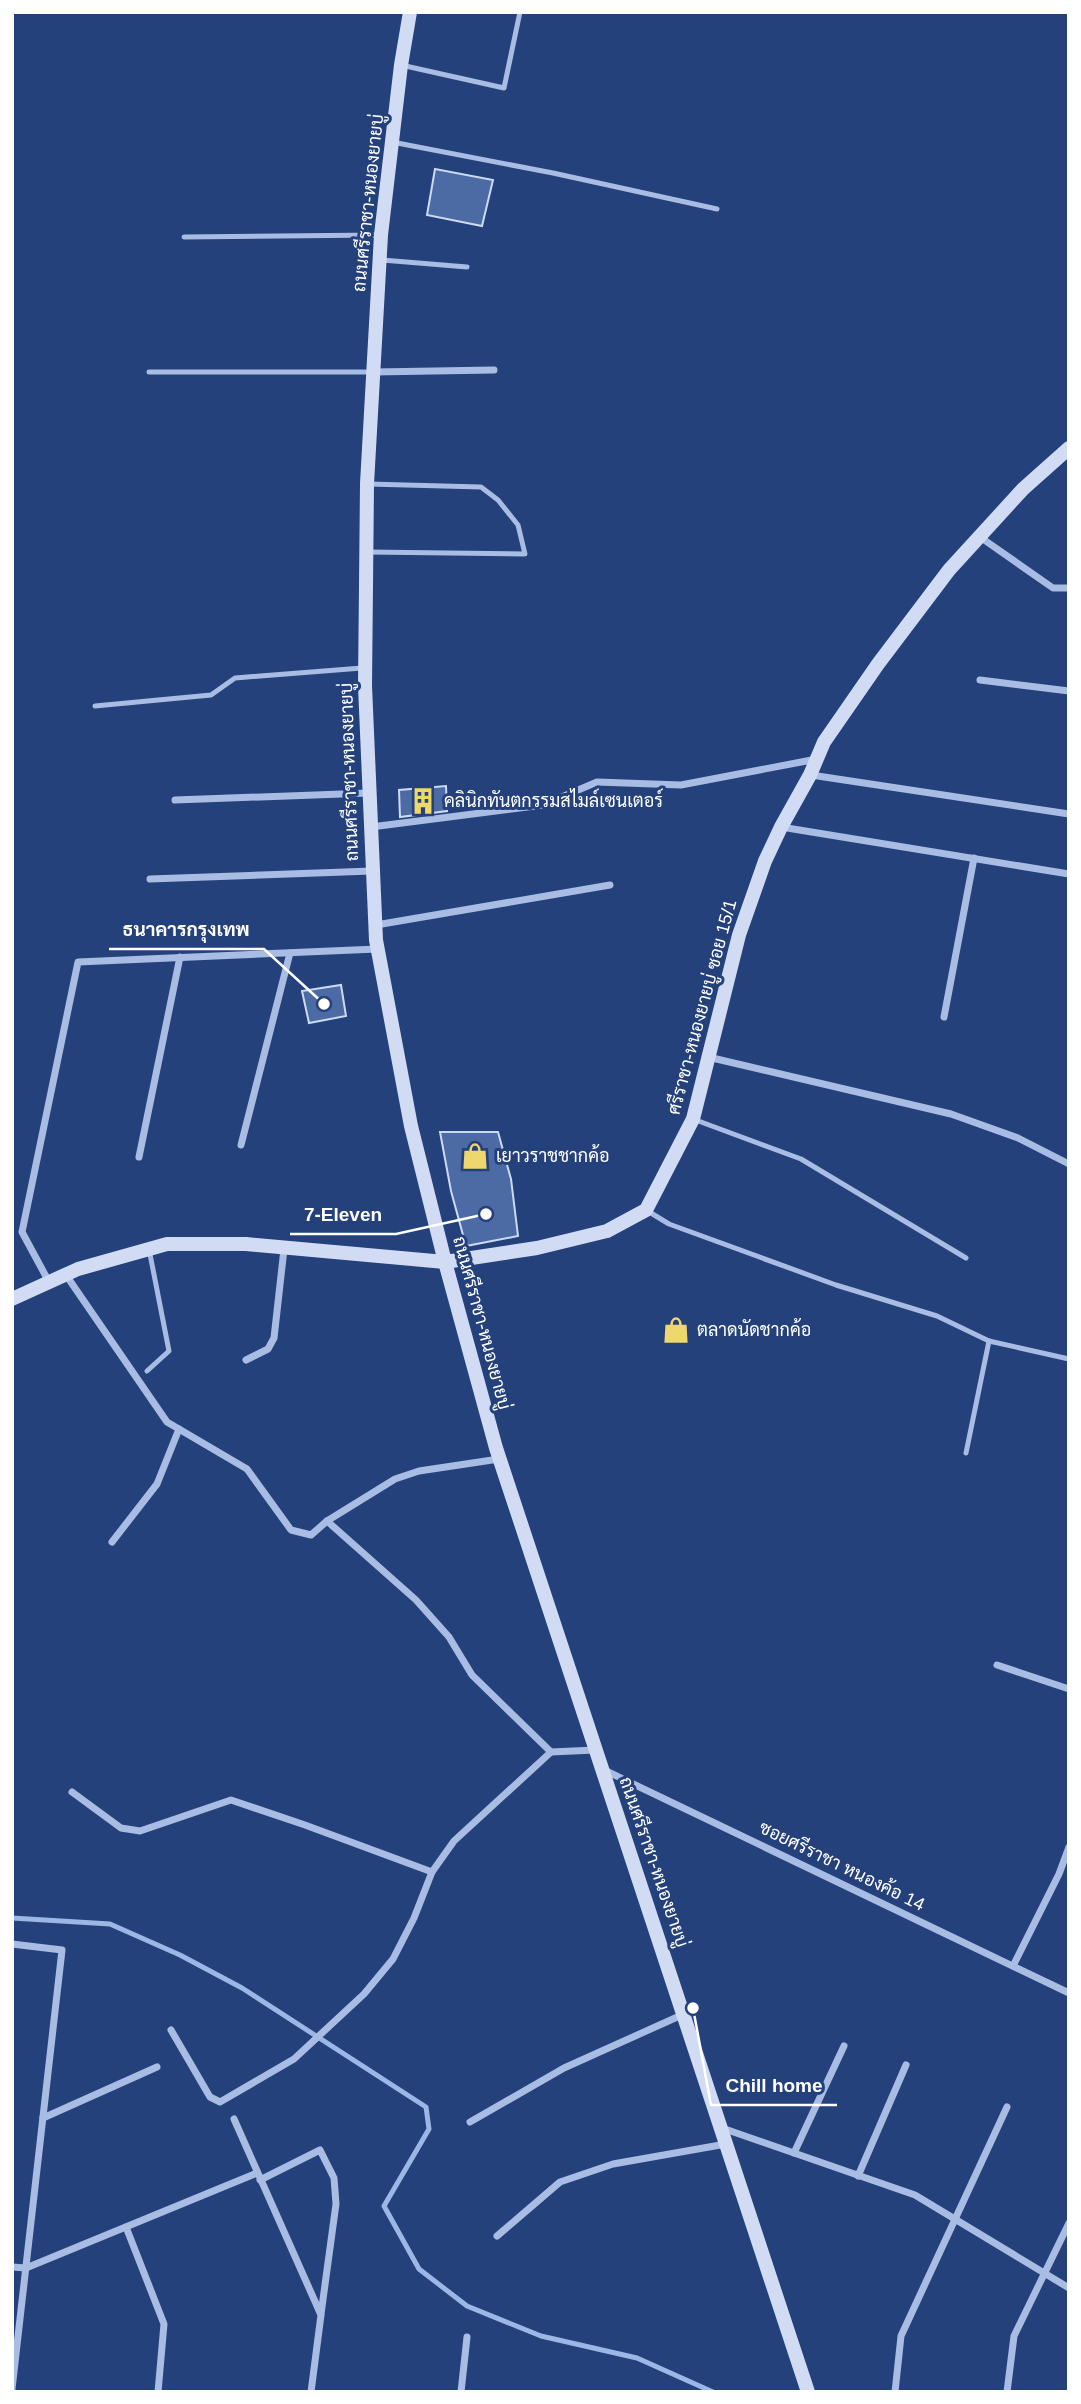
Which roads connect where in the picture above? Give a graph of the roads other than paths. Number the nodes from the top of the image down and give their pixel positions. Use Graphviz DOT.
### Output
graph roads {
  1 [pos="410,12"];
  2 [pos="520,12"];
  3 [pos="401,65"];
  4 [pos="392,142"];
  5 [pos="717,209"];
  6 [pos="381,235"];
  7 [pos="184,237"];
  8 [pos="379,260"];
  9 [pos="467,267"];
  10 [pos="495,370"];
  11 [pos="149,372"];
  12 [pos="373,372"];
  13 [pos="1069,448"];
  14 [pos="367,484"];
  15 [pos="979,536"];
  16 [pos="367,552"];
  17 [pos="1069,588"];
  18 [pos="365,667"];
  19 [pos="980,680"];
  20 [pos="1069,691"];
  21 [pos="94,706"];
  22 [pos="817,759"];
  23 [pos="810,775"];
  24 [pos="370,793"];
  25 [pos="175,800"];
  26 [pos="1069,814"];
  27 [pos="371,827"];
  28 [pos="781,827"];
  29 [pos="974,858"];
  30 [pos="372,871"];
  31 [pos="1069,874"];
  32 [pos="150,879"];
  33 [pos="610,885"];
  34 [pos="376,925"];
  35 [pos="378,949"];
  36 [pos="290,953"];
  37 [pos="180,957"];
  38 [pos="944,1017"];
  39 [pos="707,1057"];
  40 [pos="693,1119"];
  41 [pos="241,1145"];
  42 [pos="139,1157"];
  43 [pos="1069,1164"];
  44 [pos="646,1210"];
  45 [pos="149,1250"];
  46 [pos="285,1250"];
  47 [pos="966,1258"];
  48 [pos="444,1262"];
  49 [pos="66,1275"];
  50 [pos="49,1282"];
  51 [pos="12,1299"];
  52 [pos="989,1341"];
  53 [pos="1069,1359"];
  54 [pos="246,1360"];
  55 [pos="147,1371"];
  56 [pos="179,1429"];
  57 [pos="966,1453"];
  58 [pos="499,1459"];
  59 [pos="327,1521"];
  60 [pos="112,1542"];
  61 [pos="997,1665"];
  62 [pos="1069,1689"];
  63 [pos="595,1750"];
  64 [pos="551,1752"];
  65 [pos="602,1769"];
  66 [pos="72,1792"];
  67 [pos="1069,1847"];
  68 [pos="432,1872"];
  69 [pos="12,1944"];
  70 [pos="1013,1966"];
  71 [pos="1069,1993"];
  72 [pos="685,2013"];
  73 [pos="171,2031"];
  74 [pos="844,2046"];
  75 [pos="906,2065"];
  76 [pos="157,2067"];
  77 [pos="1007,2107"];
  78 [pos="43,2118"];
  79 [pos="234,2119"];
  80 [pos="470,2122"];
  81 [pos="721,2128"];
  82 [pos="726,2144"];
  83 [pos="794,2153"];
  84 [pos="858,2176"];
  85 [pos="258,2177"];
  86 [pos="954,2219"];
  87 [pos="1069,2223"];
  88 [pos="126,2227"];
  89 [pos="497,2236"];
  90 [pos="12,2267"];
  91 [pos="26,2268"];
  92 [pos="1044,2274"];
  93 [pos="1069,2288"];
  94 [pos="321,2315"];
  95 [pos="467,2337"];
  96 [pos="12,2389"];
  97 [pos="158,2392"];
  98 [pos="311,2392"];
  99 [pos="461,2392"];
  100 [pos="808,2392"];
  101 [pos="895,2392"];
  102 [pos="1007,2392"];
  1 -- 3 [label="main road, ถนนศรีราชา-หนองยายบู่"];
  2 -- 3 [label="lane"];
  3 -- 4 [label="main road, ถนนศรีราชา-หนองยายบู่"];
  4 -- 5 [label="lane"];
  4 -- 6 [label="main road, ถนนศรีราชา-หนองยายบู่"];
  6 -- 7 [label="lane"];
  6 -- 8 [label="main road, ถนนศรีราชา-หนองยายบู่"];
  8 -- 9 [label="lane"];
  8 -- 12 [label="main road, ถนนศรีราชา-หนองยายบู่"];
  10 -- 12 [label="street"];
  11 -- 12 [label="lane"];
  12 -- 14 [label="main road, ถนนศรีราชา-หนองยายบู่"];
  13 -- 15 [label="main road, ศรีราชา-หนองยายบู่ ซอย 15/1"];
  14 -- 16 [label="main road, ถนนศรีราชา-หนองยายบู่"];
  14 -- 16 [label="lane"];
  15 -- 17 [label="street"];
  15 -- 22 [label="main road, ศรีราชา-หนองยายบู่ ซอย 15/1"];
  16 -- 18 [label="main road, ถนนศรีราชา-หนองยายบู่"];
  18 -- 21 [label="lane"];
  18 -- 24 [label="main road, ถนนศรีราชา-หนองยายบู่"];
  19 -- 20 [label="street"];
  22 -- 23 [label="main road, ศรีราชา-หนองยายบู่ ซอย 15/1"];
  22 -- 27 [label="street"];
  23 -- 26 [label="street"];
  23 -- 28 [label="main road, ศรีราชา-หนองยายบู่ ซอย 15/1"];
  24 -- 25 [label="street"];
  24 -- 27 [label="main road, ถนนศรีราชา-หนองยายบู่"];
  27 -- 30 [label="main road, ถนนศรีราชา-หนองยายบู่"];
  28 -- 29 [label="street"];
  28 -- 39 [label="main road, ศรีราชา-หนองยายบู่ ซอย 15/1"];
  29 -- 31 [label="street"];
  29 -- 38 [label="street"];
  30 -- 32 [label="street"];
  30 -- 34 [label="main road, ถนนศรีราชา-หนองยายบู่"];
  33 -- 34 [label="street"];
  34 -- 35 [label="main road, ถนนศรีราชา-หนองยายบู่"];
  35 -- 36 [label="street"];
  35 -- 48 [label="main road, ถนนศรีราชา-หนองยายบู่"];
  36 -- 37 [label="street"];
  36 -- 41 [label="street"];
  37 -- 42 [label="street"];
  37 -- 50 [label="street"];
  39 -- 40 [label="main road, ศรีราชา-หนองยายบู่ ซอย 15/1"];
  39 -- 43 [label="street"];
  40 -- 44 [label="main road, ศรีราชา-หนองยายบู่ ซอย 15/1"];
  40 -- 47 [label="lane"];
  44 -- 48 [label="main road"];
  44 -- 52 [label="lane"];
  45 -- 46 [label="main road"];
  45 -- 49 [label="main road"];
  45 -- 55 [label="lane"];
  46 -- 48 [label="main road"];
  46 -- 54 [label="street"];
  48 -- 58 [label="main road, ถนนศรีราชา-หนองยายบู่"];
  49 -- 50 [label="main road"];
  49 -- 56 [label="street"];
  50 -- 51 [label="main road"];
  52 -- 53 [label="lane"];
  52 -- 57 [label="lane"];
  56 -- 59 [label="street"];
  56 -- 60 [label="street"];
  58 -- 59 [label="street"];
  58 -- 63 [label="main road, ถนนศรีราชา-หนองยายบู่"];
  59 -- 64 [label="street"];
  61 -- 62 [label="street"];
  63 -- 64 [label="street"];
  63 -- 65 [label="main road, ถนนศรีราชา-หนองยายบู่"];
  64 -- 68 [label="street"];
  65 -- 70 [label="street, ซอยศรีราชา หนองค้อ 14"];
  65 -- 72 [label="main road, ถนนศรีราชา-หนองยายบู่"];
  66 -- 68 [label="street"];
  67 -- 70 [label="street"];
  68 -- 73 [label="street"];
  69 -- 78 [label="street"];
  70 -- 71 [label="street, ซอยศรีราชา หนองค้อ 14"];
  72 -- 80 [label="street"];
  72 -- 81 [label="main road, ถนนศรีราชา-หนองยายบู่"];
  74 -- 83 [label="street"];
  75 -- 84 [label="street"];
  76 -- 78 [label="street"];
  77 -- 86 [label="street"];
  78 -- 91 [label="street"];
  79 -- 85 [label="street"];
  81 -- 82 [label="main road, ถนนศรีราชา-หนองยายบู่"];
  81 -- 83 [label="street"];
  82 -- 89 [label="street"];
  82 -- 100 [label="main road, ถนนศรีราชา-หนองยายบู่"];
  83 -- 84 [label="street"];
  84 -- 86 [label="street"];
  85 -- 88 [label="street"];
  85 -- 94 [label="street"];
  85 -- 94 [label="street"];
  86 -- 92 [label="street"];
  86 -- 101 [label="street"];
  87 -- 92 [label="street"];
  88 -- 91 [label="street"];
  88 -- 97 [label="street"];
  90 -- 91 [label="street"];
  91 -- 96 [label="street"];
  92 -- 93 [label="street"];
  92 -- 102 [label="street"];
  94 -- 98 [label="street"];
  95 -- 99 [label="street"];
}
